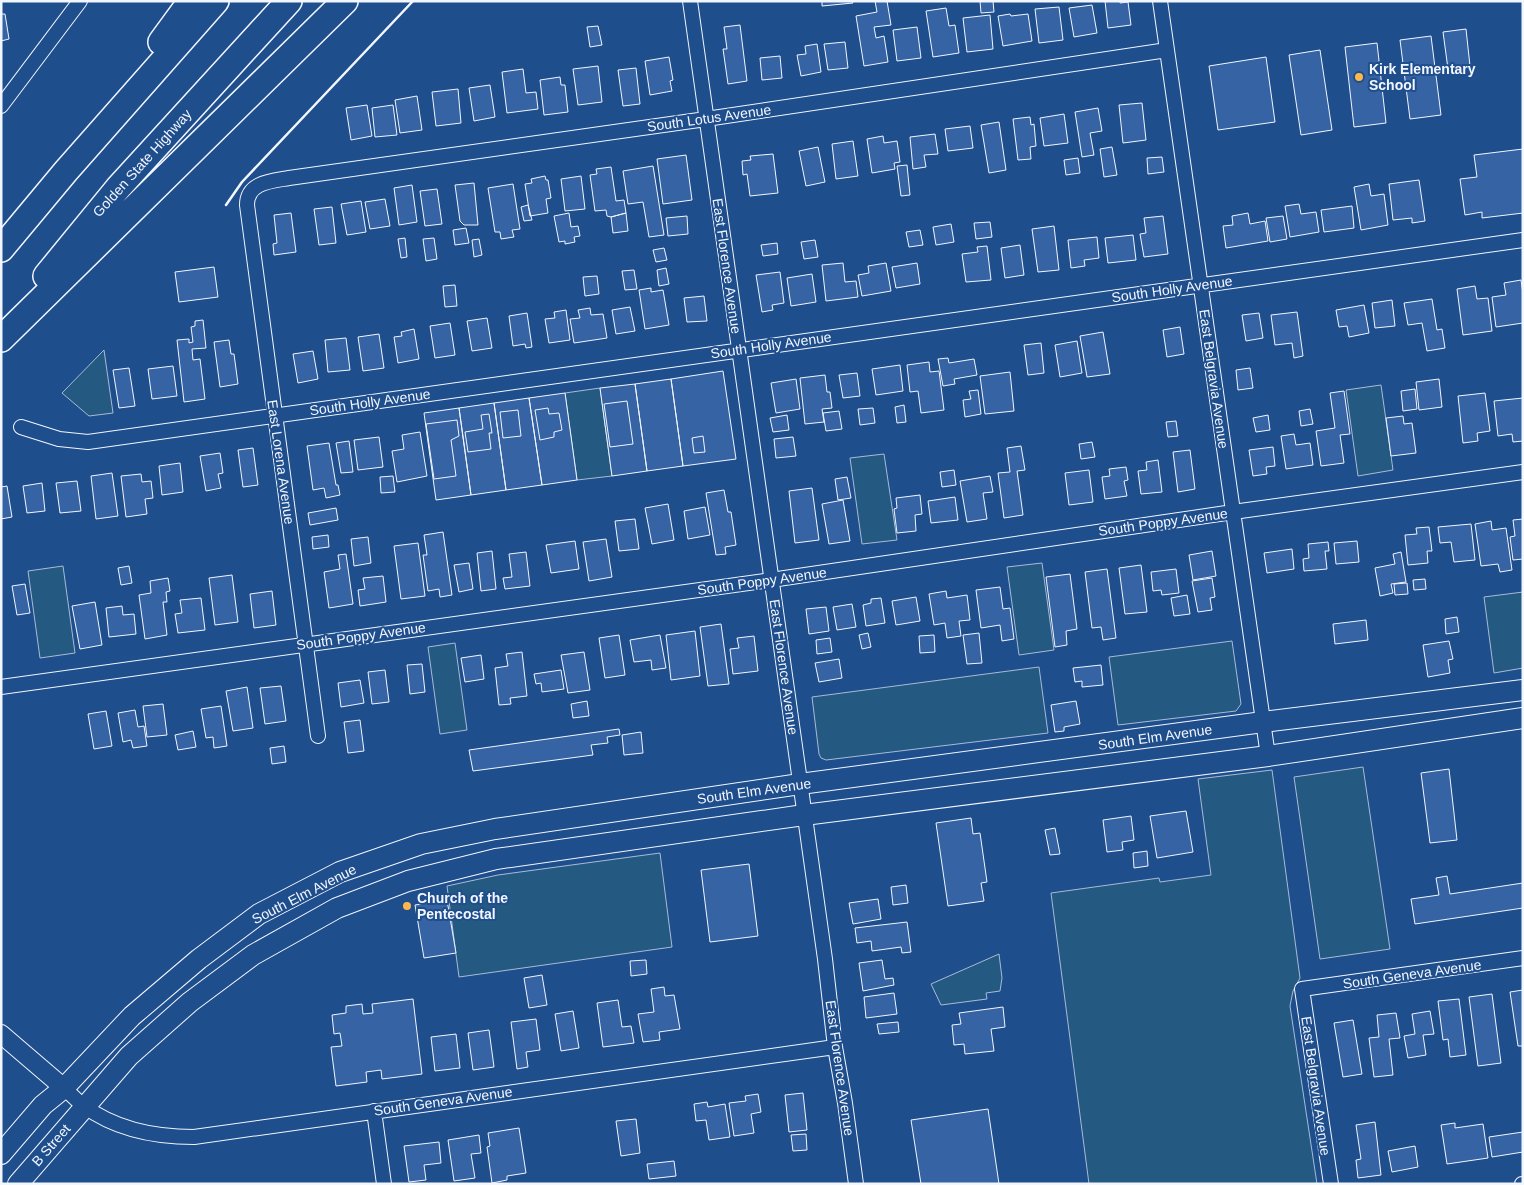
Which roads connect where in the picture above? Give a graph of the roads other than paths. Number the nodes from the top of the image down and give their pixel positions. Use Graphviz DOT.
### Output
graph roads {
  1 [pos="80,1"];
  2 [pos="191,1"];
  3 [pos="216,1"];
  4 [pos="289,1"];
  5 [pos="345,1"];
  6 [pos="690,1"];
  7 [pos="1160,1"];
  8 [pos="1167,50"];
  9 [pos="1,106"];
  10 [pos="706,119"];
  11 [pos="66,171"];
  12 [pos="252,189"];
  13 [pos="1523,240"];
  14 [pos="1,249"];
  15 [pos="1201,285"];
  16 [pos="1,330"];
  17 [pos="1,339"];
  18 [pos="739,349"];
  19 [pos="275,415"];
  20 [pos="21,428"];
  21 [pos="1523,472"];
  22 [pos="1233,512"];
  23 [pos="771,580"];
  24 [pos="307,644"];
  25 [pos="1,687"];
  26 [pos="1523,690"];
  27 [pos="1523,718"];
  28 [pos="1263,722"];
  29 [pos="318,736"];
  30 [pos="1268,756"];
  31 [pos="800,784"];
  32 [pos="804,814"];
  33 [pos="1523,958"];
  34 [pos="1302,989"];
  35 [pos="1,1034"];
  36 [pos="835,1047"];
  37 [pos="64,1088"];
  38 [pos="84,1106"];
  39 [pos="374,1111"];
  40 [pos="1,1154"];
  41 [pos="18,1184"];
  42 [pos="384,1184"];
  43 [pos="856,1184"];
  44 [pos="1331,1184"];
  1 -- 9 [label="street"];
  2 -- 11 [label="highway"];
  3 -- 11 [label="highway"];
  4 -- 16 [label="highway, Golden State Highway"];
  5 -- 17 [label="highway"];
  6 -- 10 [label="street, East Florence Avenue"];
  7 -- 8 [label="street, East Belgravia Avenue"];
  8 -- 10 [label="street, South Lotus Avenue"];
  8 -- 15 [label="street, East Belgravia Avenue"];
  10 -- 12 [label="street, South Lotus Avenue"];
  10 -- 18 [label="street, East Florence Avenue"];
  11 -- 14 [label="highway"];
  12 -- 19 [label="street, East Lorena Avenue"];
  13 -- 15 [label="street, South Holly Avenue"];
  15 -- 18 [label="street, South Holly Avenue"];
  15 -- 22 [label="street, East Belgravia Avenue"];
  18 -- 19 [label="street, South Holly Avenue"];
  18 -- 23 [label="street, East Florence Avenue"];
  19 -- 20 [label="street, South Holly Avenue"];
  19 -- 24 [label="street, East Lorena Avenue"];
  21 -- 22 [label="street, South Poppy Avenue"];
  22 -- 23 [label="street, South Poppy Avenue"];
  22 -- 28 [label="street, East Belgravia Avenue"];
  23 -- 24 [label="street, South Poppy Avenue"];
  23 -- 31 [label="street, East Florence Avenue"];
  24 -- 25 [label="street, South Poppy Avenue"];
  24 -- 29 [label="street, East Lorena Avenue"];
  26 -- 28 [label="main road, South Elm Avenue"];
  27 -- 30 [label="main road, South Elm Avenue"];
  28 -- 30 [label="street, East Belgravia Avenue"];
  28 -- 31 [label="main road, South Elm Avenue"];
  30 -- 32 [label="main road, South Elm Avenue"];
  31 -- 32 [label="street, East Florence Avenue"];
  31 -- 37 [label="main road, South Elm Avenue"];
  32 -- 36 [label="street, East Florence Avenue"];
  32 -- 38 [label="main road, South Elm Avenue"];
  33 -- 34 [label="street, South Geneva Avenue"];
  34 -- 44 [label="street, East Belgravia Avenue"];
  35 -- 37 [label="street"];
  36 -- 39 [label="street, South Geneva Avenue"];
  36 -- 43 [label="street, East Florence Avenue"];
  37 -- 38 [label="street, South Geneva Avenue"];
  37 -- 40 [label="main road"];
  38 -- 39 [label="street, South Geneva Avenue"];
  38 -- 41 [label="main road, B Street"];
  39 -- 42 [label="street"];
}
